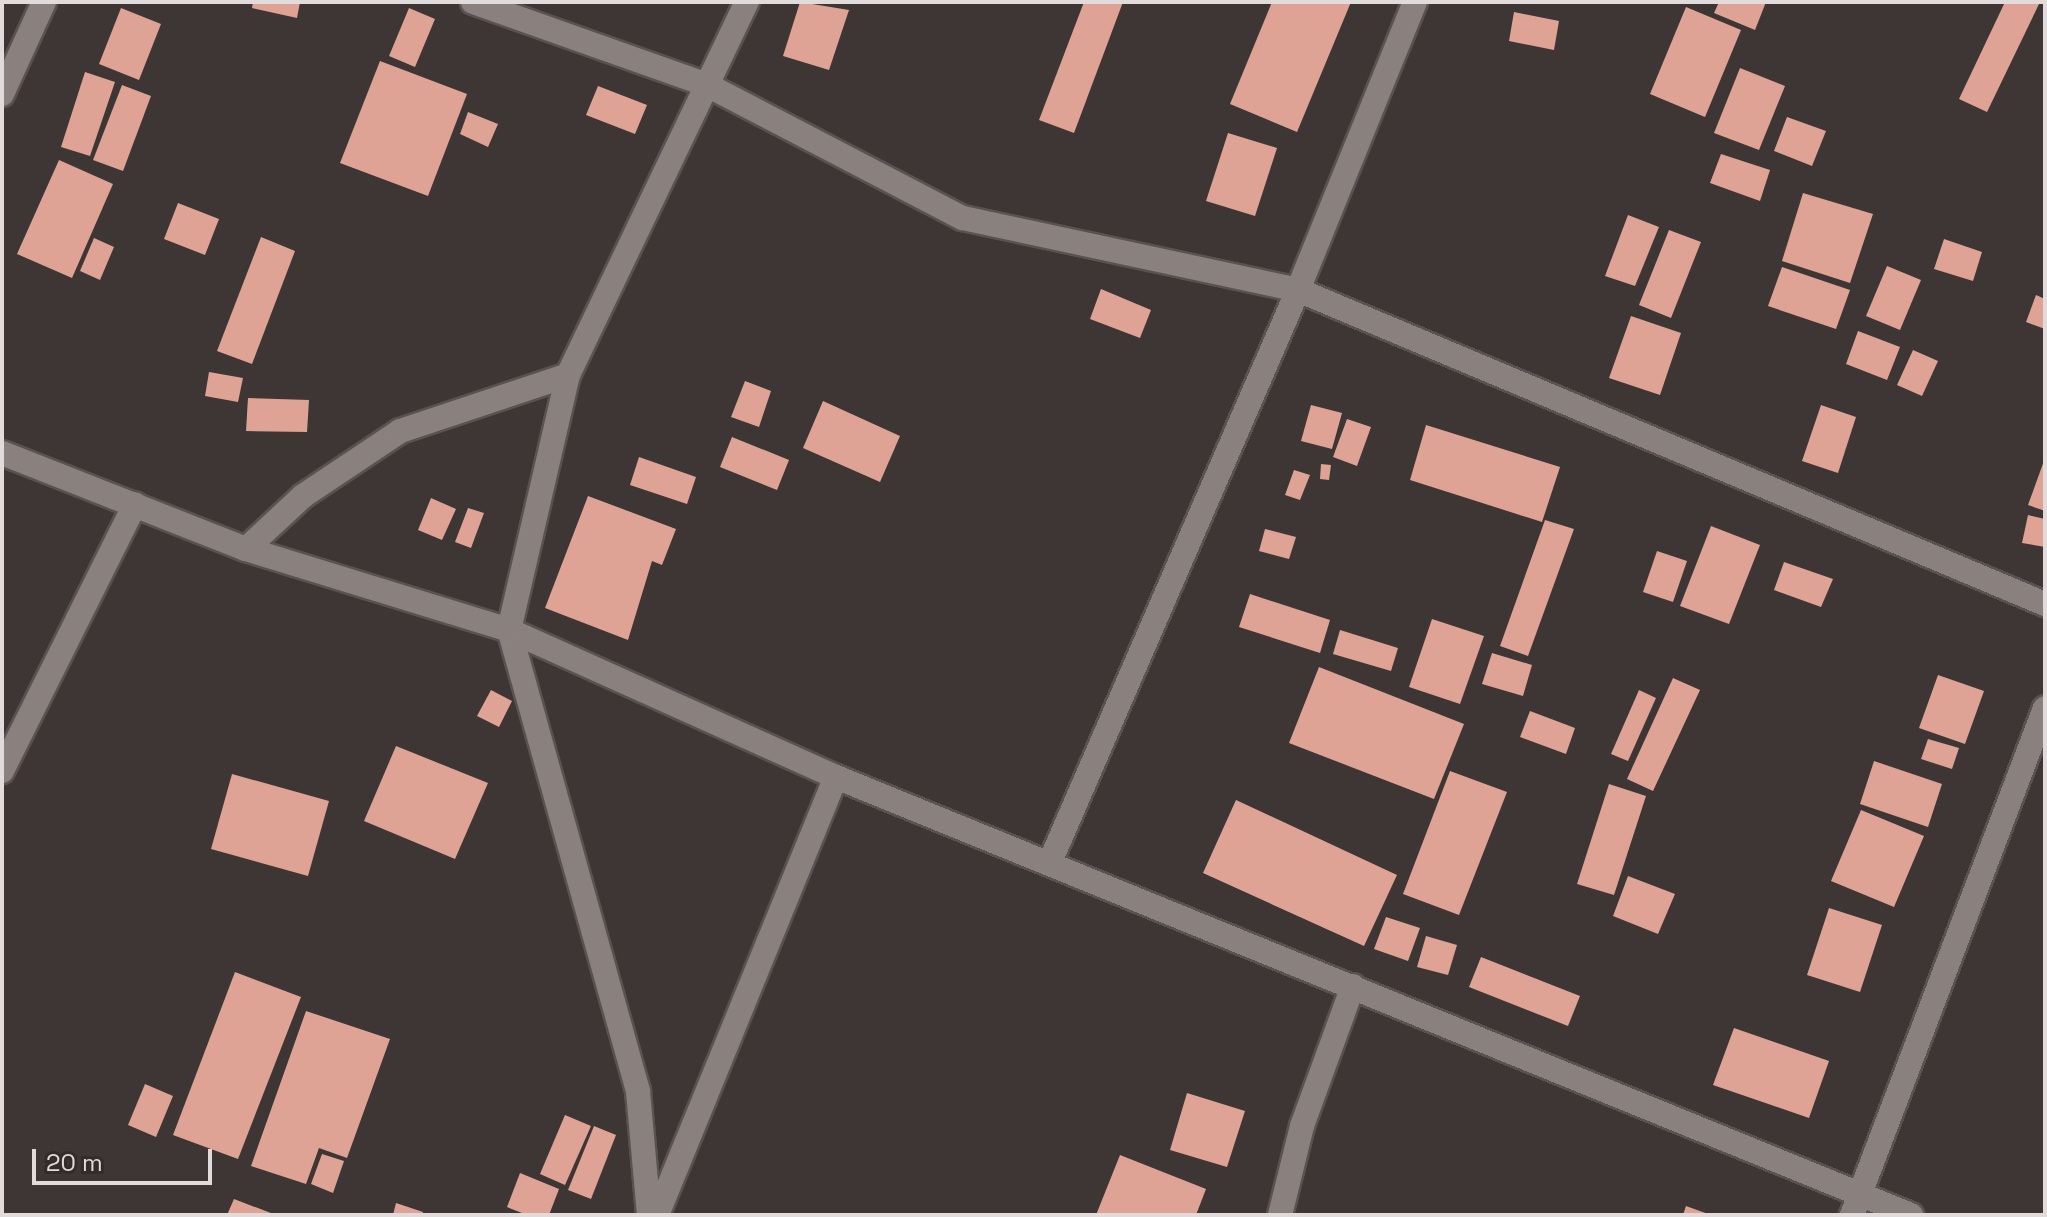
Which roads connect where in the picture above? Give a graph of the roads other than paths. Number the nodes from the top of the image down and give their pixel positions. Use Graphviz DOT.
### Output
graph roads {
  1 [pos="44,2"];
  2 [pos="473,2"];
  3 [pos="747,2"];
  4 [pos="1415,2"];
  5 [pos="707,85"];
  6 [pos="2,94"];
  7 [pos="1298,290"];
  8 [pos="568,375"];
  9 [pos="2,453"];
  10 [pos="135,504"];
  11 [pos="246,549"];
  12 [pos="2045,604"];
  13 [pos="509,630"];
  14 [pos="2045,708"];
  15 [pos="2,771"];
  16 [pos="836,777"];
  17 [pos="1050,862"];
  18 [pos="1353,986"];
  19 [pos="1857,1204"];
  20 [pos="649,1215"];
  21 [pos="657,1215"];
  22 [pos="1280,1215"];
  23 [pos="1911,1215"];
  1 -- 6 [label="street"];
  2 -- 5 [label="street"];
  3 -- 5 [label="street"];
  4 -- 7 [label="street"];
  5 -- 7 [label="street"];
  5 -- 8 [label="street"];
  7 -- 12 [label="street"];
  7 -- 17 [label="street"];
  8 -- 11 [label="street"];
  8 -- 13 [label="street"];
  9 -- 10 [label="street"];
  10 -- 11 [label="street"];
  10 -- 15 [label="street"];
  11 -- 13 [label="street"];
  13 -- 16 [label="street"];
  13 -- 20 [label="street"];
  14 -- 19 [label="street"];
  16 -- 17 [label="street"];
  16 -- 21 [label="street"];
  17 -- 18 [label="street"];
  18 -- 19 [label="street"];
  18 -- 22 [label="street"];
  19 -- 23 [label="street"];
}
